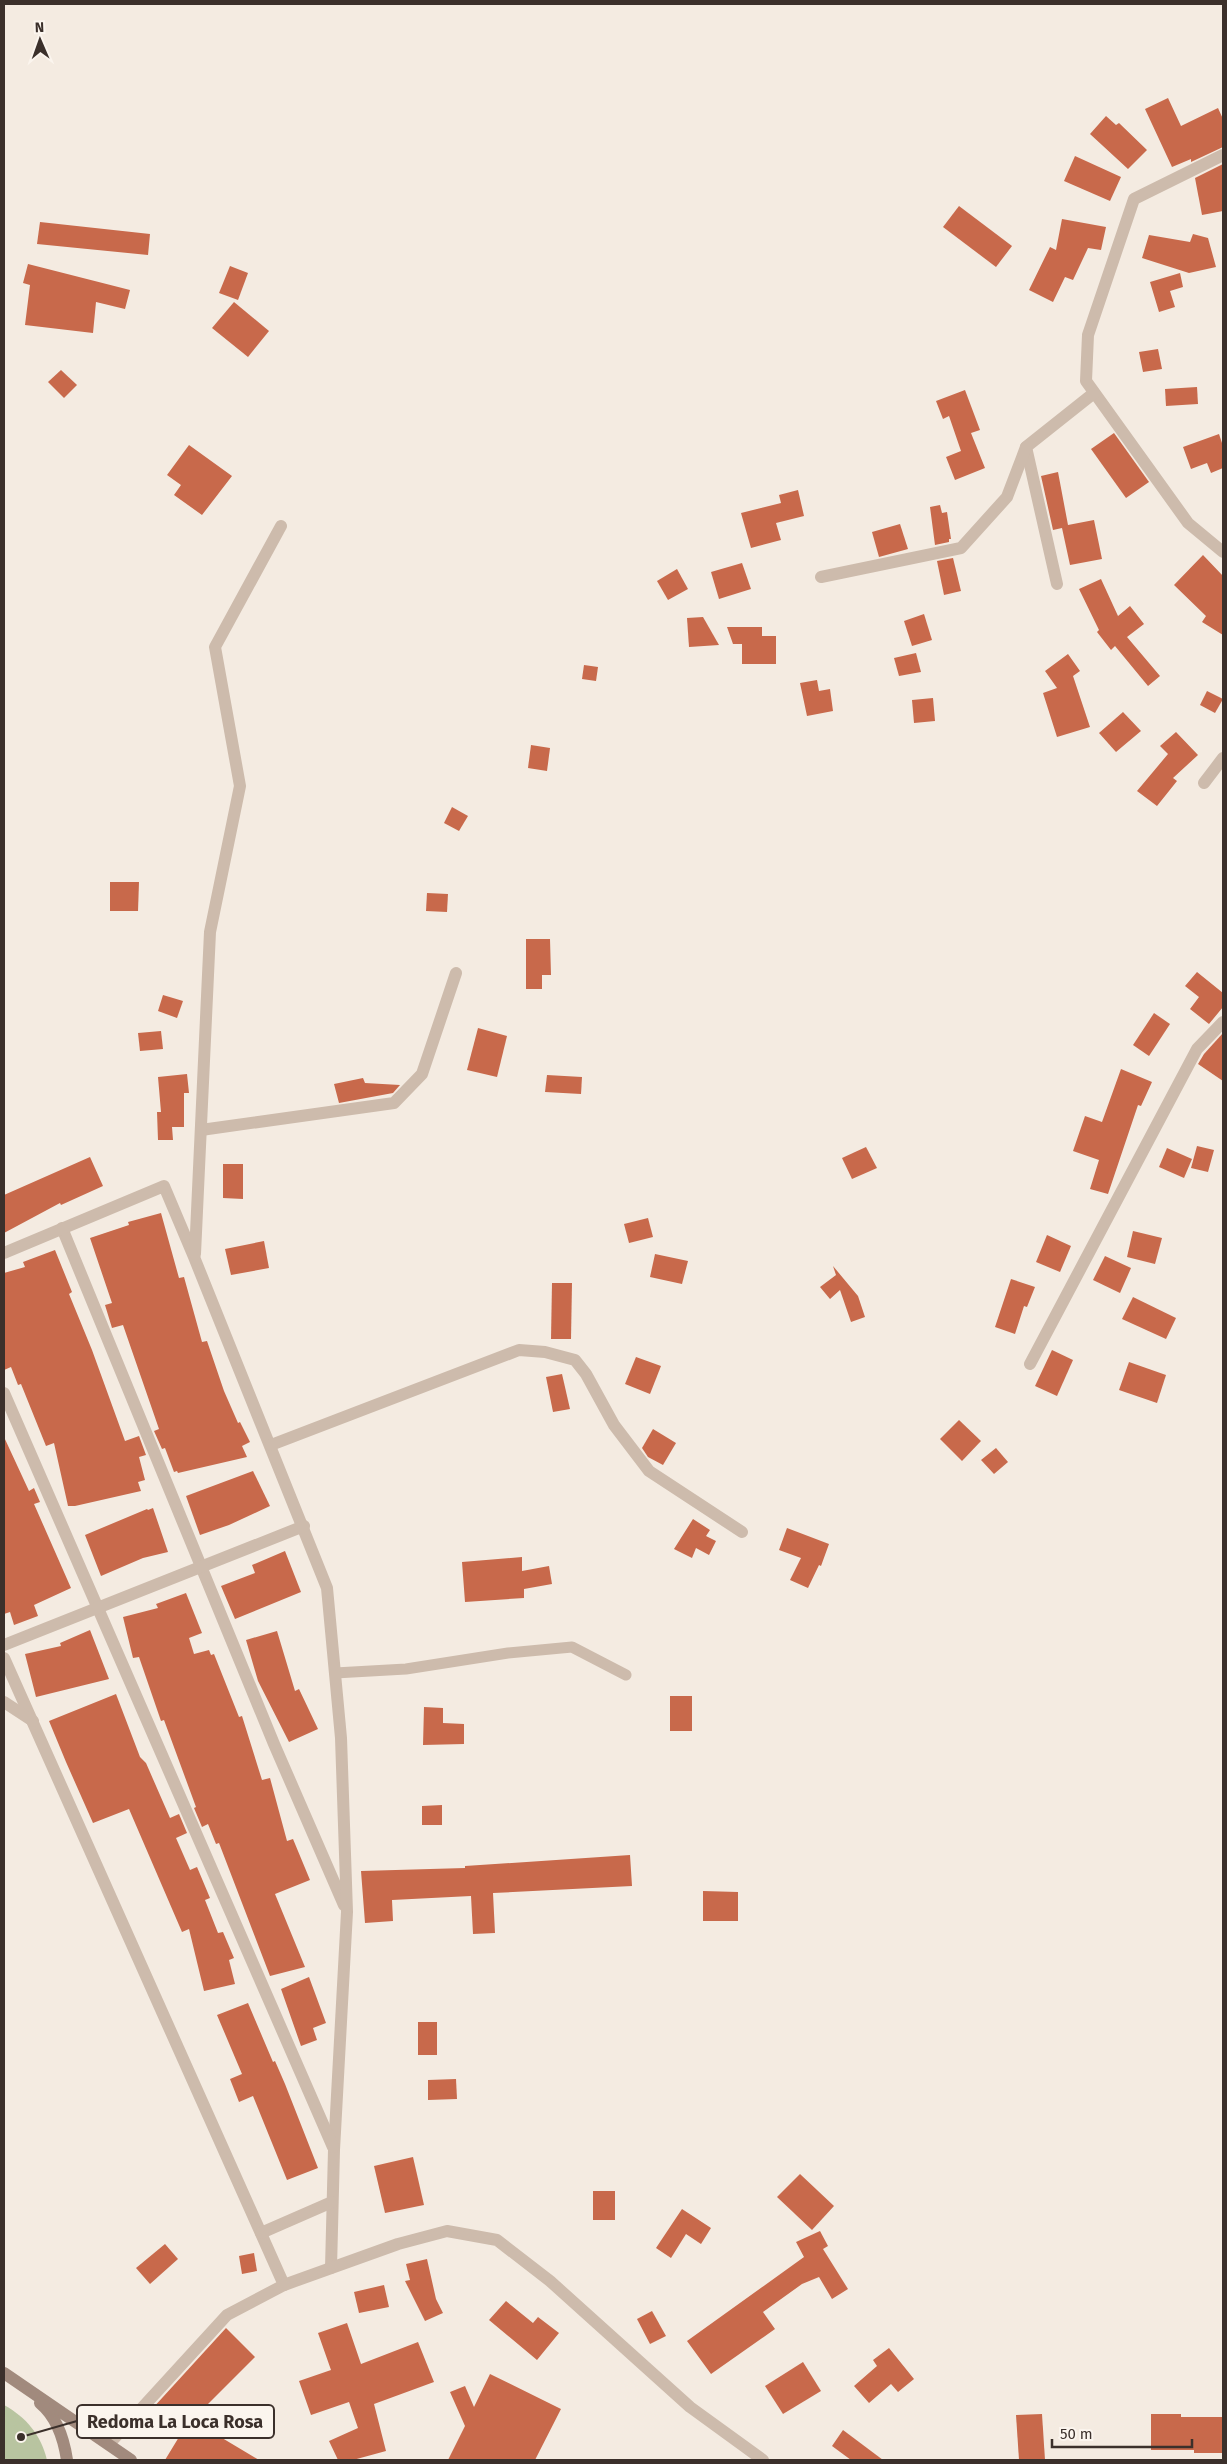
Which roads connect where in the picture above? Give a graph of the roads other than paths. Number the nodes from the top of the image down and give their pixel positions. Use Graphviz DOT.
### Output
graph roads {
  1 [pos="1223,155"];
  2 [pos="1094,393"];
  3 [pos="1026,447"];
  4 [pos="281,526"];
  5 [pos="1223,552"];
  6 [pos="821,577"];
  7 [pos="1057,584"];
  8 [pos="1223,758"];
  9 [pos="1204,783"];
  10 [pos="456,973"];
  11 [pos="1223,1022"];
  12 [pos="202,1130"];
  13 [pos="62,1228"];
  14 [pos="4,1253"];
  15 [pos="194,1256"];
  16 [pos="1030,1364"];
  17 [pos="4,1393"];
  18 [pos="271,1445"];
  19 [pos="304,1526"];
  20 [pos="742,1532"];
  21 [pos="202,1566"];
  22 [pos="97,1606"];
  23 [pos="4,1645"];
  24 [pos="4,1658"];
  25 [pos="335,1673"];
  26 [pos="626,1675"];
  27 [pos="4,1702"];
  28 [pos="33,1721"];
  29 [pos="347,1912"];
  30 [pos="334,2150"];
  31 [pos="332,2202"];
  32 [pos="261,2233"];
  33 [pos="331,2268"];
  34 [pos="284,2285"];
  35 [pos="4,2373"];
  36 [pos="4,2379"];
  37 [pos="18,2384"];
  38 [pos="109,2444"];
  39 [pos="67,2460"];
  40 [pos="131,2460"];
  41 [pos="762,2460"];
  1 -- 2 [label="street"];
  2 -- 3 [label="street"];
  2 -- 5 [label="street"];
  3 -- 6 [label="street"];
  3 -- 7 [label="street"];
  4 -- 12 [label="street"];
  8 -- 9 [label="street"];
  10 -- 12 [label="street"];
  11 -- 16 [label="street"];
  12 -- 15 [label="street"];
  13 -- 14 [label="street"];
  13 -- 15 [label="street"];
  13 -- 21 [label="street"];
  15 -- 18 [label="street"];
  17 -- 22 [label="street"];
  18 -- 19 [label="street"];
  18 -- 20 [label="street"];
  19 -- 21 [label="street"];
  19 -- 25 [label="street"];
  21 -- 22 [label="street"];
  21 -- 29 [label="street"];
  22 -- 23 [label="street"];
  22 -- 30 [label="street"];
  24 -- 28 [label="street"];
  25 -- 26 [label="lane"];
  25 -- 29 [label="street"];
  27 -- 28 [label="street"];
  28 -- 32 [label="street"];
  29 -- 30 [label="street"];
  30 -- 31 [label="street"];
  31 -- 32 [label="street"];
  31 -- 33 [label="street"];
  32 -- 34 [label="street"];
  33 -- 34 [label="street"];
  33 -- 41 [label="street"];
  34 -- 38 [label="street"];
  35 -- 37 [label="main road"];
  36 -- 37 [label="main road"];
  37 -- 38 [label="main road"];
  37 -- 39 [label="main road"];
  38 -- 40 [label="main road"];
}
